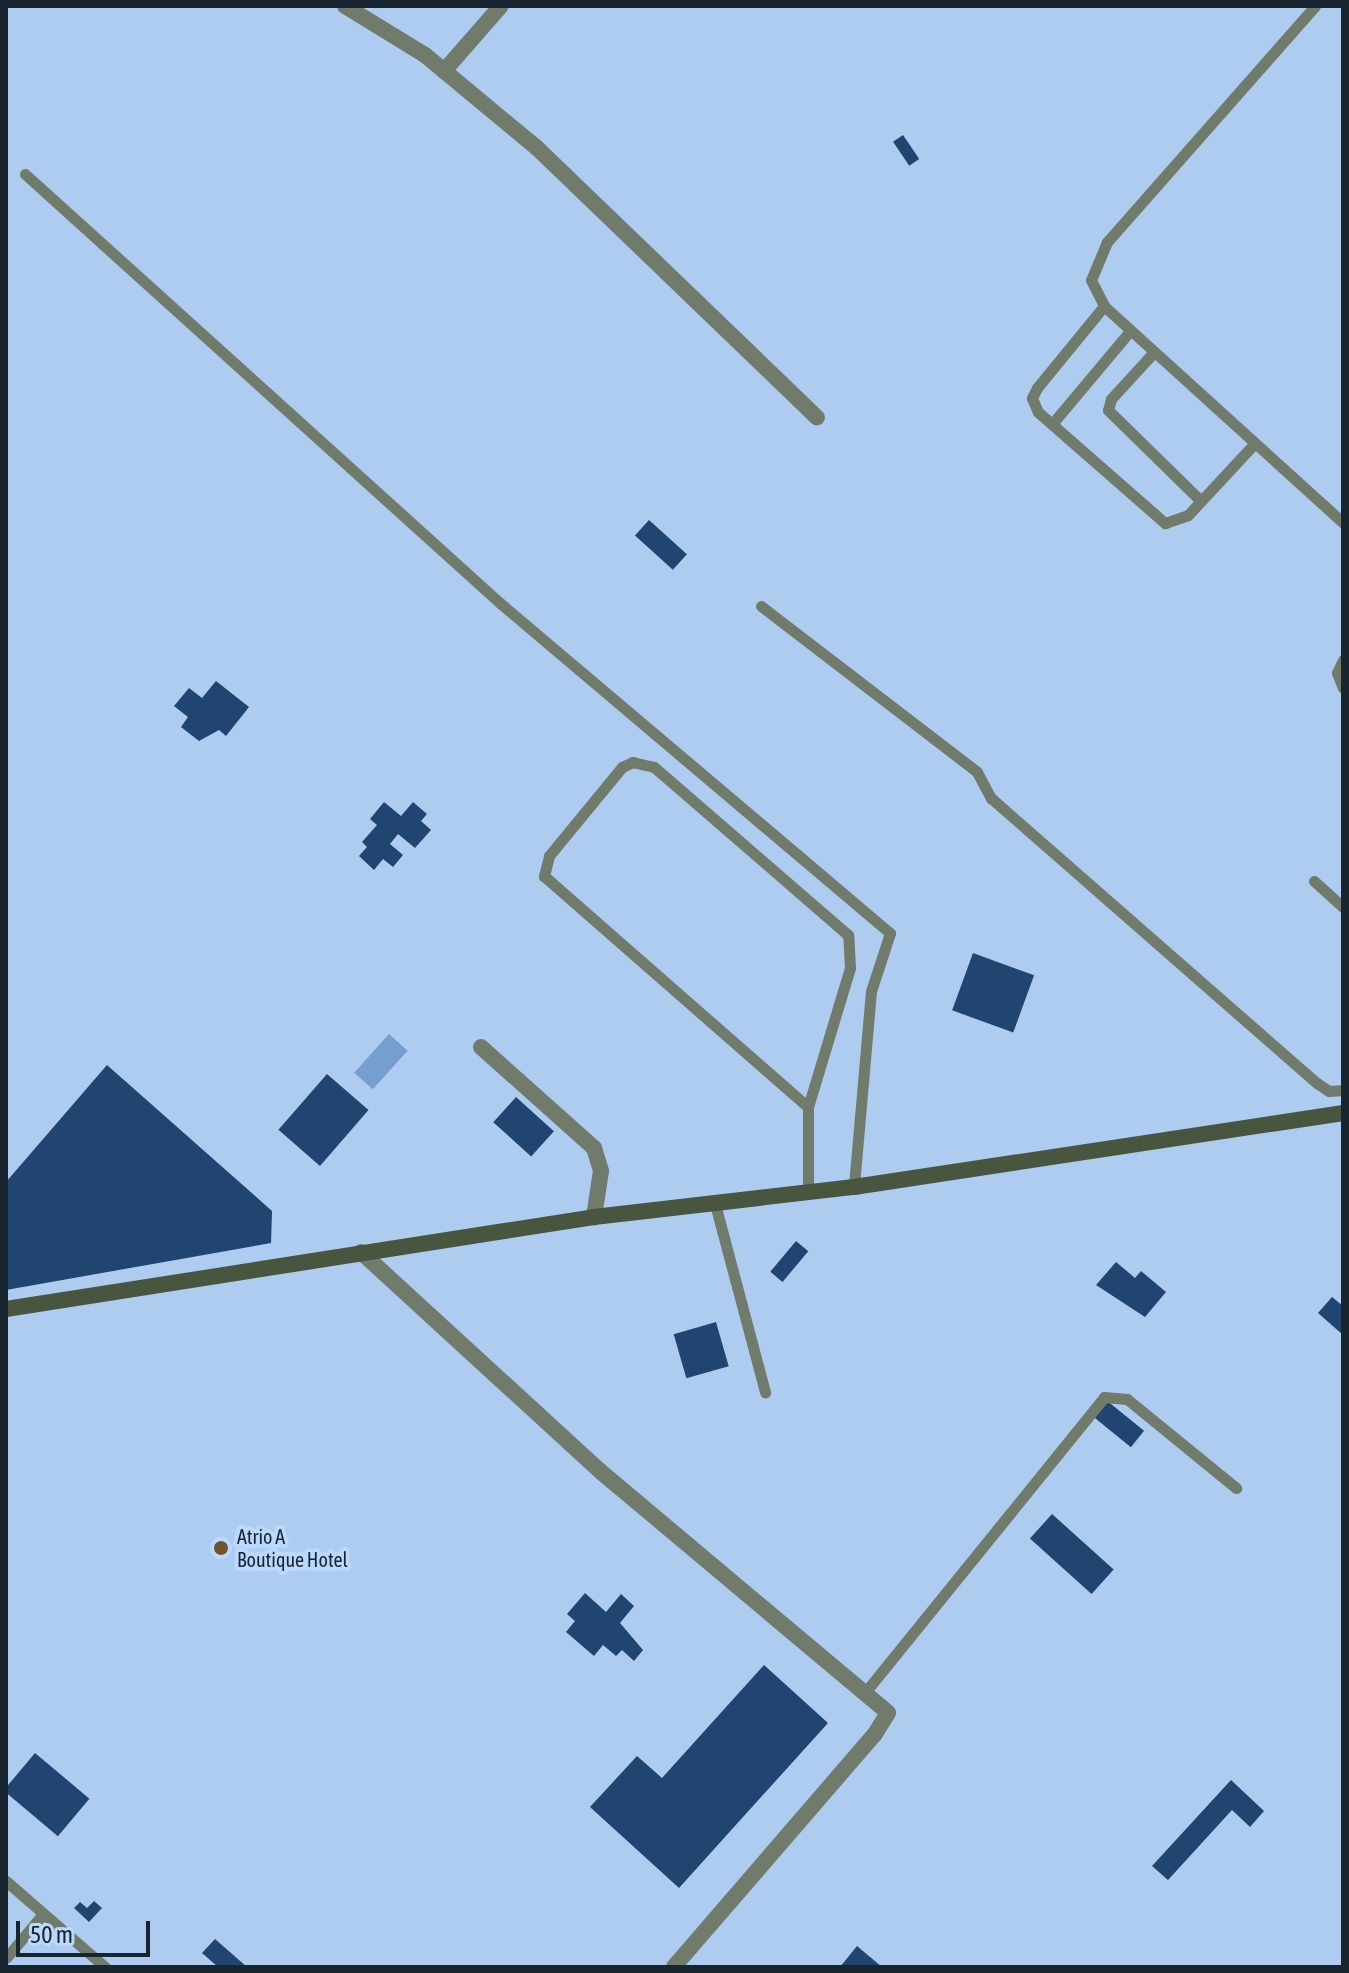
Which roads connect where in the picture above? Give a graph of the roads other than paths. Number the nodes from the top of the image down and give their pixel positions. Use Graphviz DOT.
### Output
graph roads {
  1 [pos="345,6"];
  2 [pos="501,6"];
  3 [pos="1315,6"];
  4 [pos="444,71"];
  5 [pos="25,174"];
  6 [pos="1104,306"];
  7 [pos="1130,331"];
  8 [pos="1154,352"];
  9 [pos="817,417"];
  10 [pos="1052,424"];
  11 [pos="1253,445"];
  12 [pos="1201,501"];
  13 [pos="1343,523"];
  14 [pos="761,606"];
  15 [pos="1343,660"];
  16 [pos="1343,688"];
  17 [pos="1314,881"];
  18 [pos="1343,907"];
  19 [pos="481,1047"];
  20 [pos="1343,1090"];
  21 [pos="808,1107"];
  22 [pos="1343,1113"];
  23 [pos="854,1187"];
  24 [pos="808,1193"];
  25 [pos="715,1204"];
  26 [pos="594,1217"];
  27 [pos="361,1252"];
  28 [pos="6,1309"];
  29 [pos="765,1392"];
  30 [pos="1236,1488"];
  31 [pos="867,1690"];
  32 [pos="6,1881"];
  33 [pos="43,1914"];
  34 [pos="6,1958"];
  35 [pos="105,1967"];
  36 [pos="674,1967"];
  1 -- 4 [label="street"];
  2 -- 4 [label="street"];
  3 -- 6 [label="lane"];
  4 -- 9 [label="street"];
  5 -- 23 [label="lane"];
  6 -- 7 [label="lane"];
  6 -- 10 [label="lane"];
  7 -- 8 [label="lane"];
  7 -- 10 [label="lane"];
  8 -- 11 [label="lane"];
  8 -- 12 [label="lane"];
  10 -- 12 [label="lane"];
  11 -- 12 [label="lane"];
  11 -- 13 [label="lane"];
  14 -- 20 [label="lane"];
  15 -- 16 [label="lane"];
  17 -- 18 [label="lane"];
  19 -- 26 [label="street"];
  21 -- 21 [label="lane"];
  21 -- 24 [label="lane"];
  22 -- 23 [label="main road"];
  23 -- 24 [label="main road"];
  24 -- 25 [label="main road"];
  25 -- 26 [label="main road"];
  25 -- 29 [label="lane"];
  26 -- 27 [label="main road"];
  27 -- 28 [label="main road"];
  27 -- 31 [label="street"];
  30 -- 31 [label="lane"];
  31 -- 36 [label="street"];
  32 -- 33 [label="lane"];
  33 -- 34 [label="lane"];
  33 -- 35 [label="lane"];
}
